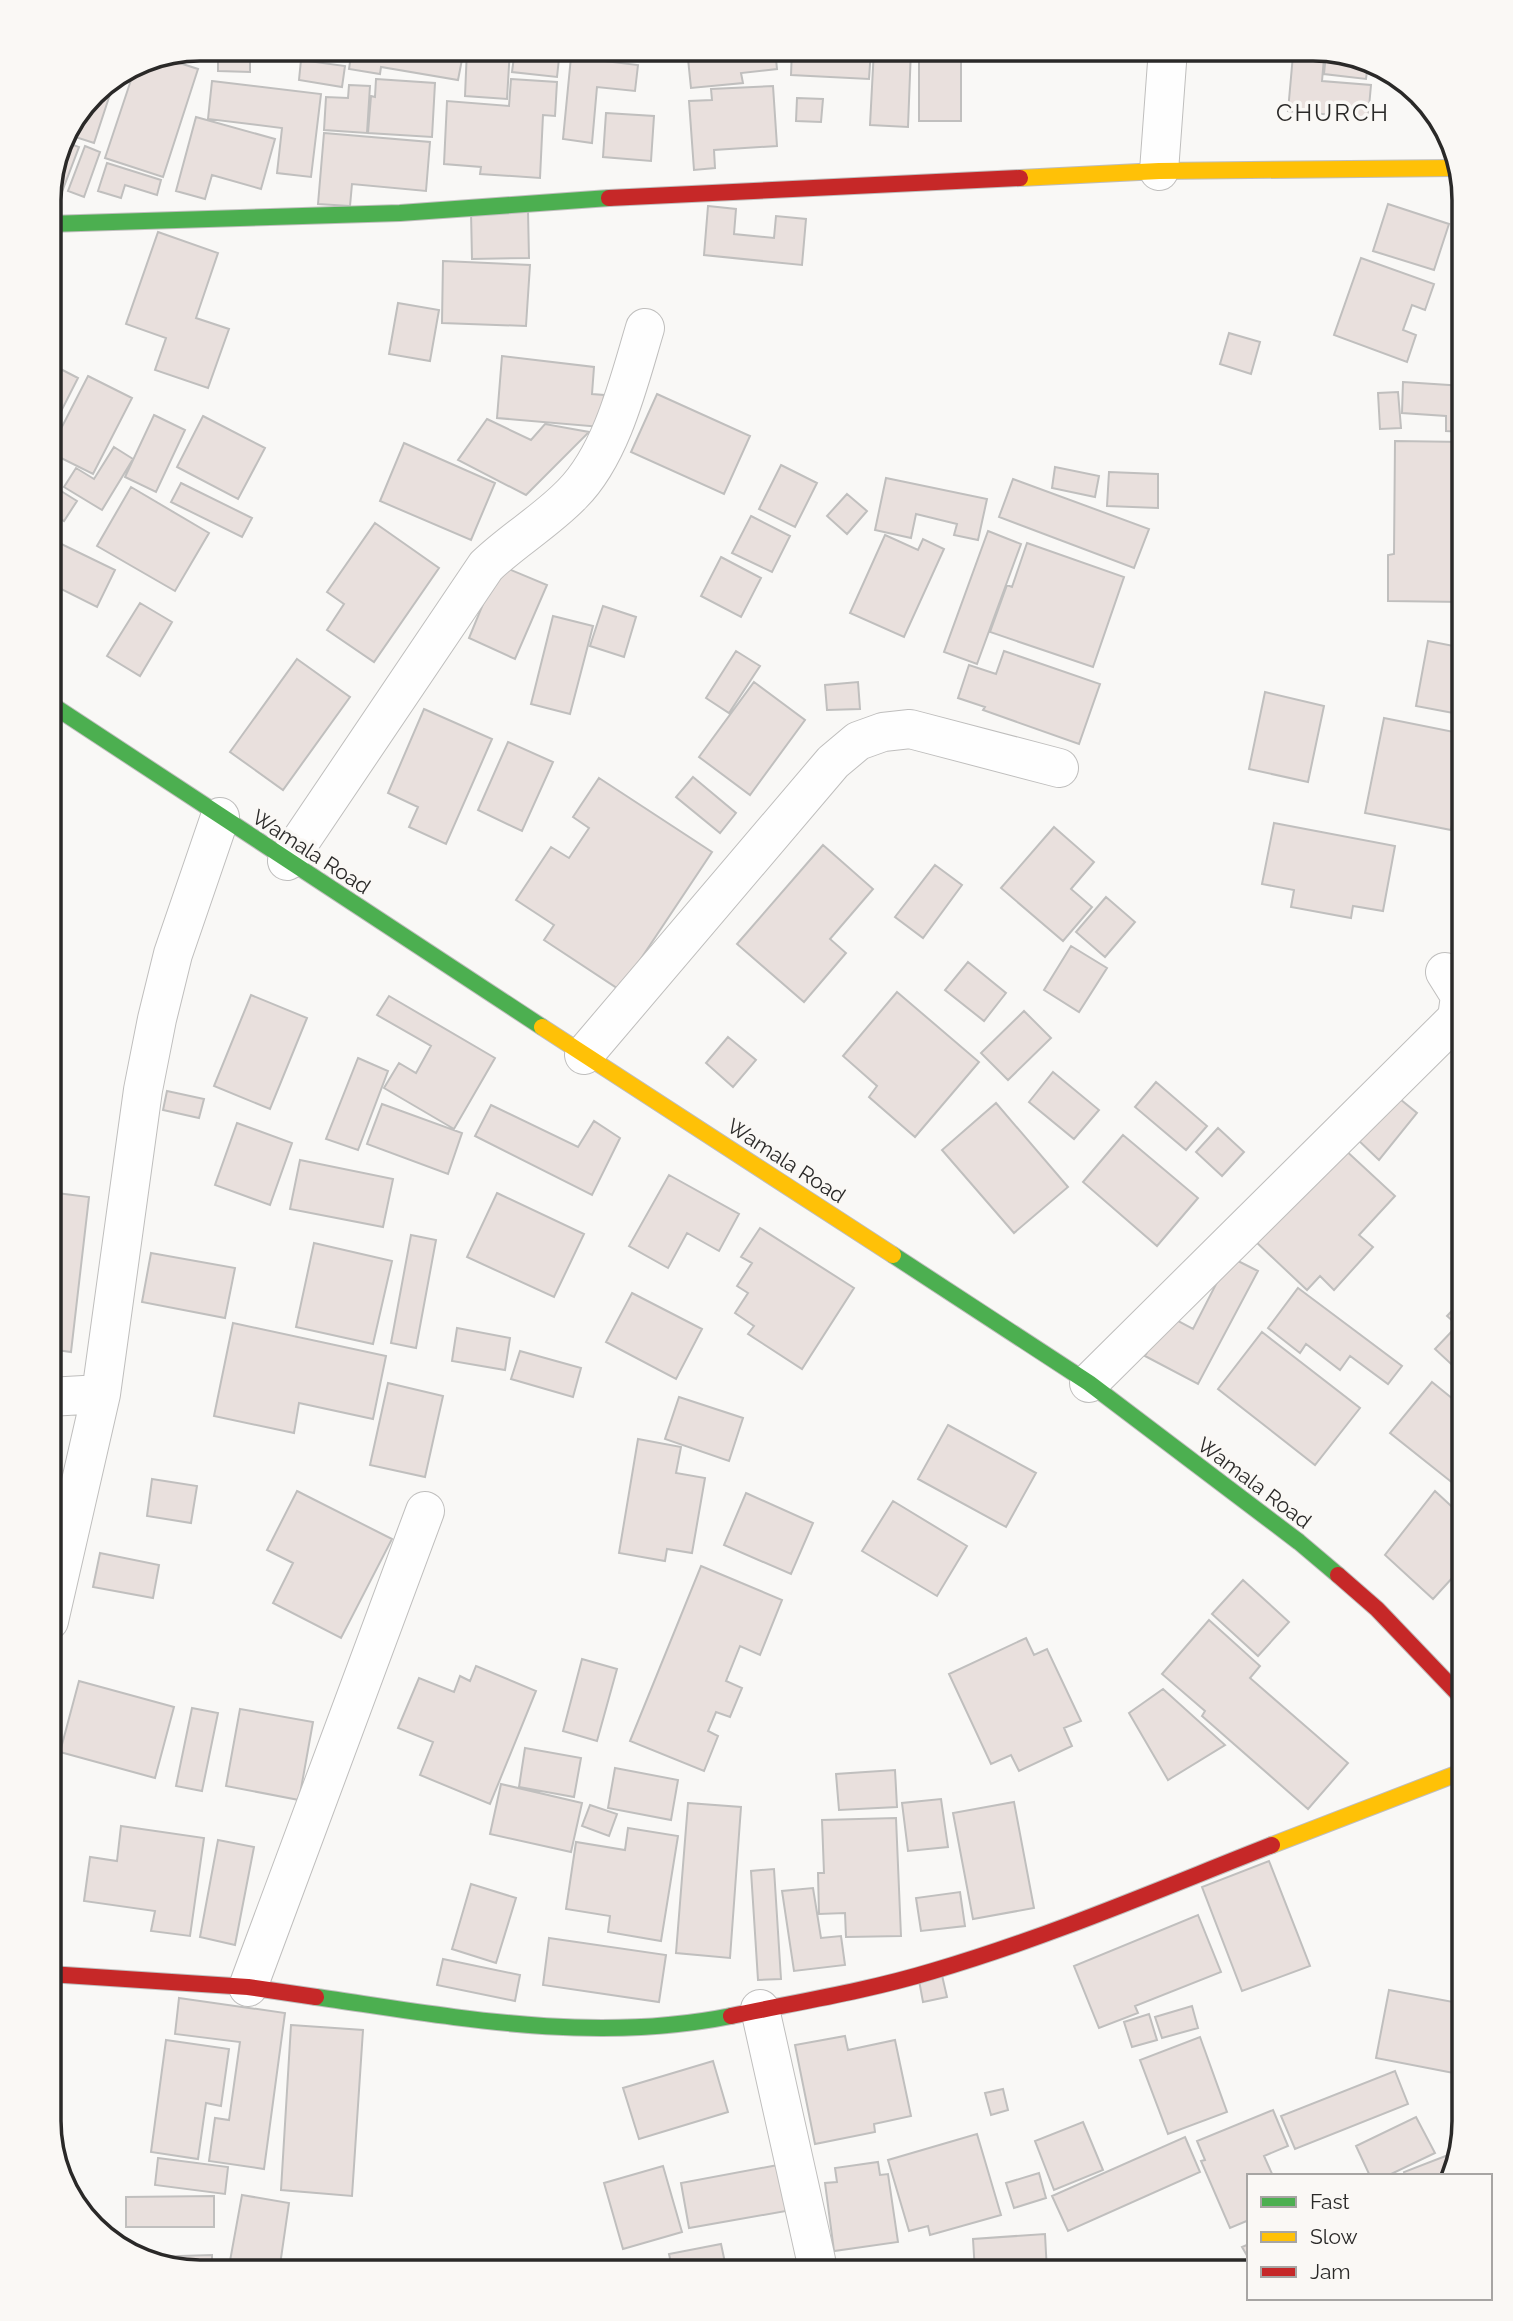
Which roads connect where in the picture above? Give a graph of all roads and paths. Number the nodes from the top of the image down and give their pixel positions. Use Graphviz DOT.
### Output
graph roads {
  1 [pos="1167,62"];
  2 [pos="1448,168"];
  3 [pos="1159,171"];
  4 [pos="62,224"];
  5 [pos="645,328"];
  6 [pos="62,711"];
  7 [pos="1059,768"];
  8 [pos="220,817"];
  9 [pos="287,861"];
  10 [pos="1445,972"];
  11 [pos="1452,983"];
  12 [pos="1452,1023"];
  13 [pos="584,1055"];
  14 [pos="1089,1383"];
  15 [pos="101,1394"];
  16 [pos="61,1396"];
  17 [pos="425,1511"];
  18 [pos="61,1567"];
  19 [pos="1452,1687"];
  20 [pos="1452,1776"];
  21 [pos="61,1975"];
  22 [pos="248,1987"];
  23 [pos="760,2009"];
  24 [pos="816,2260"];
  1 -- 3 [label="street"];
  2 -- 3 [label="street"];
  3 -- 4 [label="street"];
  5 -- 9 [label="street"];
  6 -- 8 [label="street, Wamala Road"];
  7 -- 13 [label="street"];
  8 -- 9 [label="street, Wamala Road"];
  8 -- 15 [label="street"];
  9 -- 13 [label="street, Wamala Road"];
  10 -- 11 [label="street"];
  12 -- 14 [label="street"];
  13 -- 14 [label="street, Wamala Road"];
  14 -- 19 [label="street, Wamala Road"];
  15 -- 16 [label="street"];
  15 -- 18 [label="street"];
  17 -- 22 [label="street"];
  20 -- 23 [label="street"];
  21 -- 22 [label="street"];
  22 -- 23 [label="street"];
  23 -- 24 [label="street"];
}
